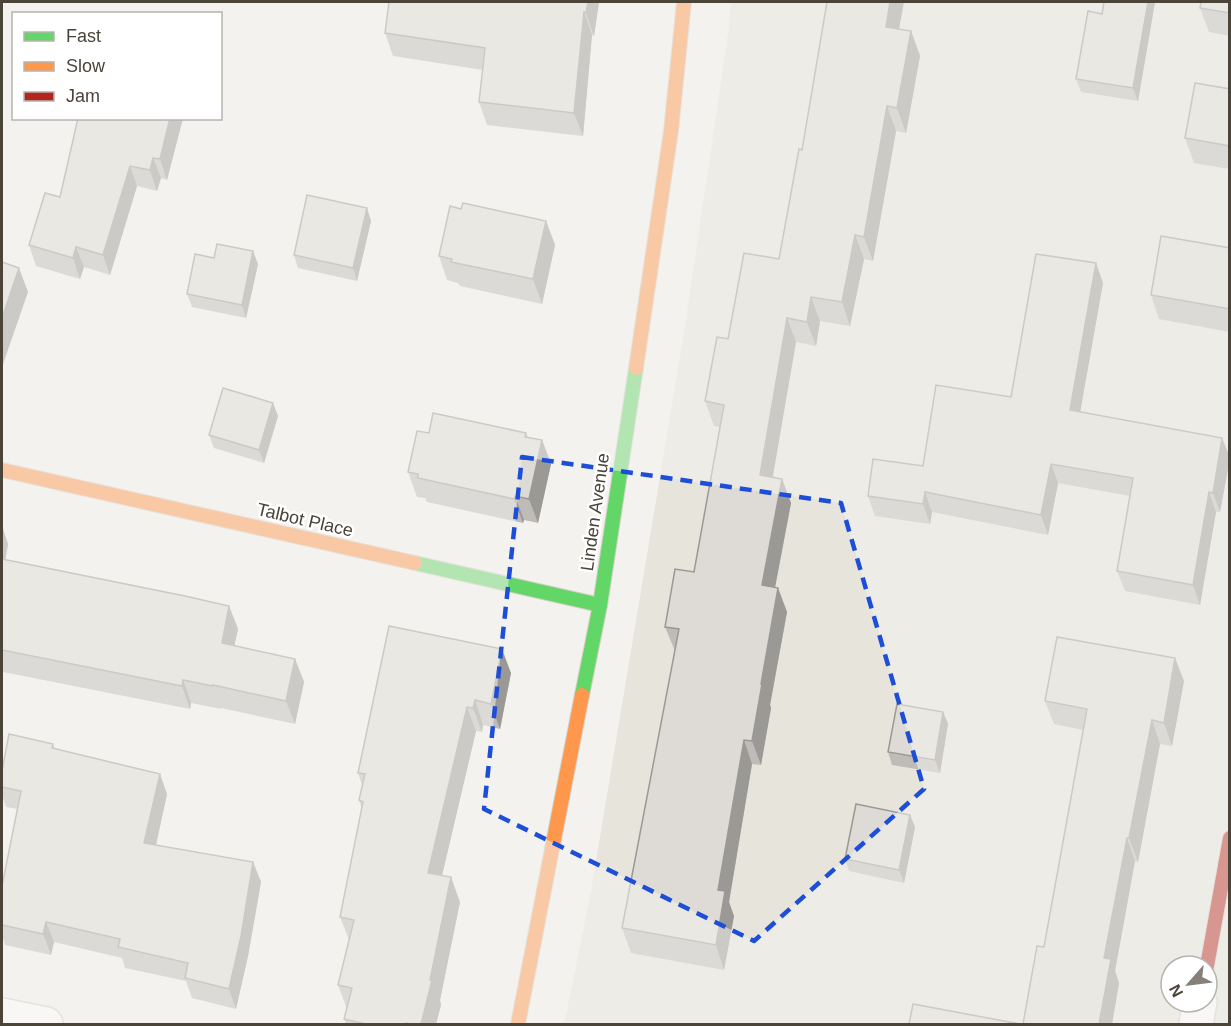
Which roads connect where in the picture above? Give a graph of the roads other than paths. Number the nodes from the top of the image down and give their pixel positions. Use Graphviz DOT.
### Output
graph roads {
  1 [pos="684,2"];
  2 [pos="2,470"];
  3 [pos="600,605"];
  4 [pos="1230,838"];
  5 [pos="1209,954"];
  6 [pos="2,1015"];
  7 [pos="45,1024"];
  8 [pos="518,1024"];
  1 -- 3 [label="street, Linden Avenue"];
  2 -- 3 [label="street, Talbot Place"];
  3 -- 8 [label="street, Linden Avenue"];
  4 -- 5 [label="street"];
  6 -- 7 [label="street"];
}
